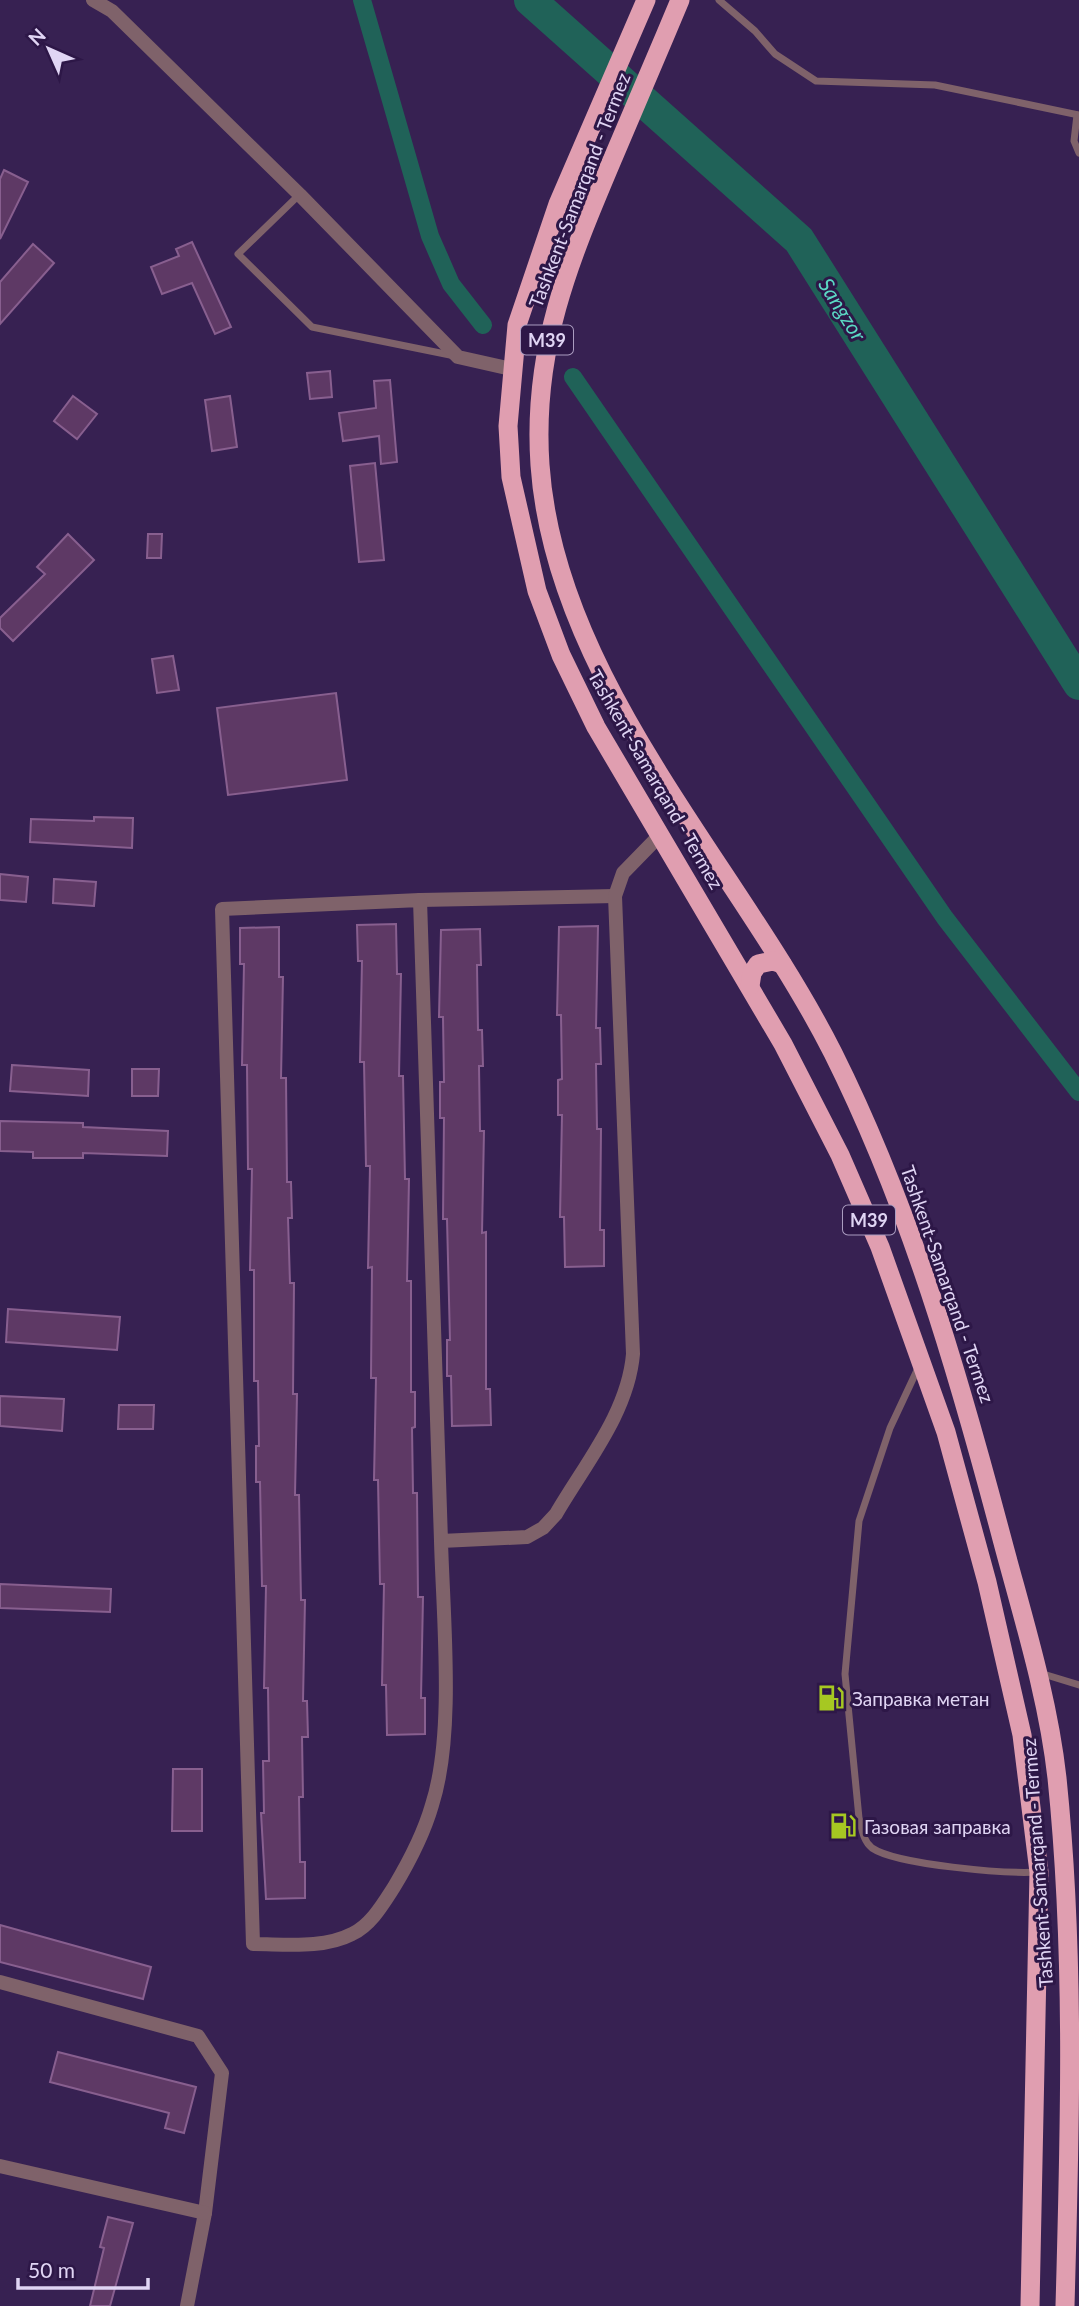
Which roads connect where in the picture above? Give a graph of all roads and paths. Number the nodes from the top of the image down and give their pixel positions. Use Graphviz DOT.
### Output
graph roads {
  1 [pos="93,0"];
  2 [pos="646,0"];
  3 [pos="680,0"];
  4 [pos="719,0"];
  5 [pos="110,5"];
  6 [pos="1078,115"];
  7 [pos="1079,153"];
  8 [pos="300,195"];
  9 [pos="458,357"];
  10 [pos="511,369"];
  11 [pos="660,835"];
  12 [pos="615,896"];
  13 [pos="421,900"];
  14 [pos="782,964"];
  15 [pos="750,986"];
  16 [pos="922,1360"];
  17 [pos="441,1541"];
  18 [pos="1038,1672"];
  19 [pos="1079,1685"];
  20 [pos="1039,1872"];
  21 [pos="1073,1939"];
  22 [pos="0,1982"];
  23 [pos="0,2166"];
  24 [pos="205,2213"];
  25 [pos="187,2306"];
  26 [pos="1030,2306"];
  27 [pos="1065,2306"];
  1 -- 5 [label="street"];
  2 -- 10 [label="highway, Tashkent-Samarqand - Termez / M39"];
  3 -- 14 [label="highway, Tashkent-Samarqand - Termez / M39"];
  4 -- 6 [label="lane"];
  5 -- 8 [label="street"];
  6 -- 7 [label="lane"];
  8 -- 9 [label="street"];
  8 -- 9 [label="lane"];
  9 -- 10 [label="street"];
  10 -- 11 [label="highway, Tashkent-Samarqand - Termez / M39"];
  11 -- 12 [label="street"];
  11 -- 15 [label="highway, Tashkent-Samarqand - Termez / M39"];
  12 -- 13 [label="street"];
  12 -- 17 [label="street"];
  13 -- 17 [label="street"];
  13 -- 17 [label="street"];
  14 -- 15 [label="highway"];
  14 -- 18 [label="highway, Tashkent-Samarqand - Termez / M39"];
  15 -- 16 [label="highway, Tashkent-Samarqand - Termez / M39"];
  16 -- 20 [label="highway, Tashkent-Samarqand - Termez / M39"];
  16 -- 20 [label="lane"];
  18 -- 19 [label="lane"];
  18 -- 21 [label="highway, Tashkent-Samarqand - Termez / M39"];
  20 -- 26 [label="highway, Tashkent-Samarqand - Termez / M39"];
  21 -- 27 [label="highway, Tashkent-Samarqand - Termez / M39"];
  22 -- 24 [label="street"];
  23 -- 24 [label="street"];
  24 -- 25 [label="street"];
}
